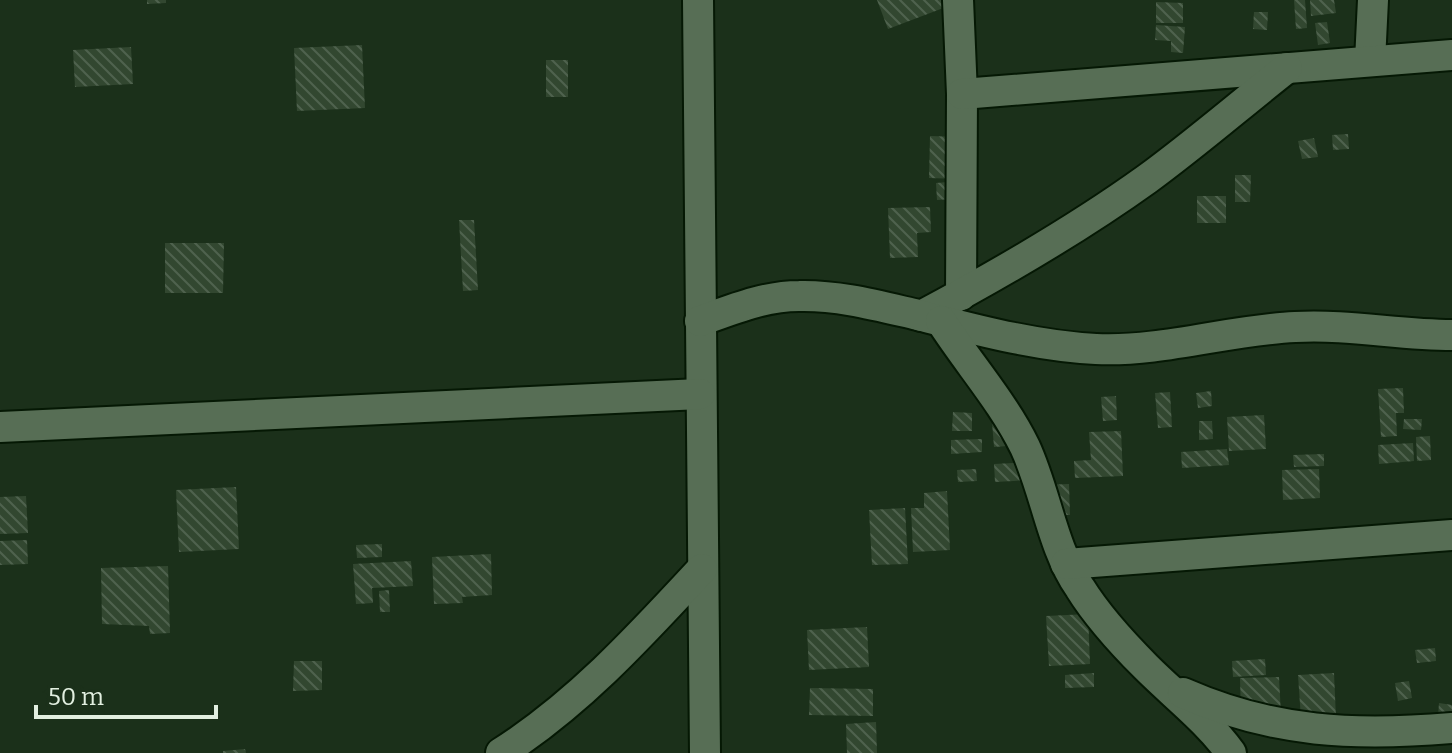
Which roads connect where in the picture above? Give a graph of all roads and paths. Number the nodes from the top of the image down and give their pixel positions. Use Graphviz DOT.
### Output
graph roads {
  1 [pos="698,0"];
  2 [pos="958,0"];
  3 [pos="1373,0"];
  4 [pos="1452,55"];
  5 [pos="1370,61"];
  6 [pos="1287,68"];
  7 [pos="962,94"];
  8 [pos="961,295"];
  9 [pos="931,318"];
  10 [pos="700,321"];
  11 [pos="1452,335"];
  12 [pos="700,394"];
  13 [pos="0,427"];
  14 [pos="1452,535"];
  15 [pos="1066,564"];
  16 [pos="702,569"];
  17 [pos="1167,685"];
  18 [pos="1433,737"];
  19 [pos="501,753"];
  20 [pos="705,753"];
  21 [pos="1231,753"];
  1 -- 10 [label="street"];
  2 -- 7 [label="street"];
  3 -- 5 [label="street"];
  4 -- 5 [label="street"];
  5 -- 6 [label="street"];
  6 -- 7 [label="street"];
  6 -- 8 [label="street"];
  7 -- 8 [label="street"];
  8 -- 9 [label="street"];
  9 -- 10 [label="street"];
  9 -- 11 [label="street"];
  9 -- 15 [label="street"];
  10 -- 12 [label="street"];
  12 -- 13 [label="street"];
  12 -- 16 [label="street"];
  14 -- 15 [label="street"];
  15 -- 17 [label="street"];
  16 -- 19 [label="street"];
  16 -- 20 [label="street"];
  17 -- 18 [label="street"];
  17 -- 21 [label="street"];
}
